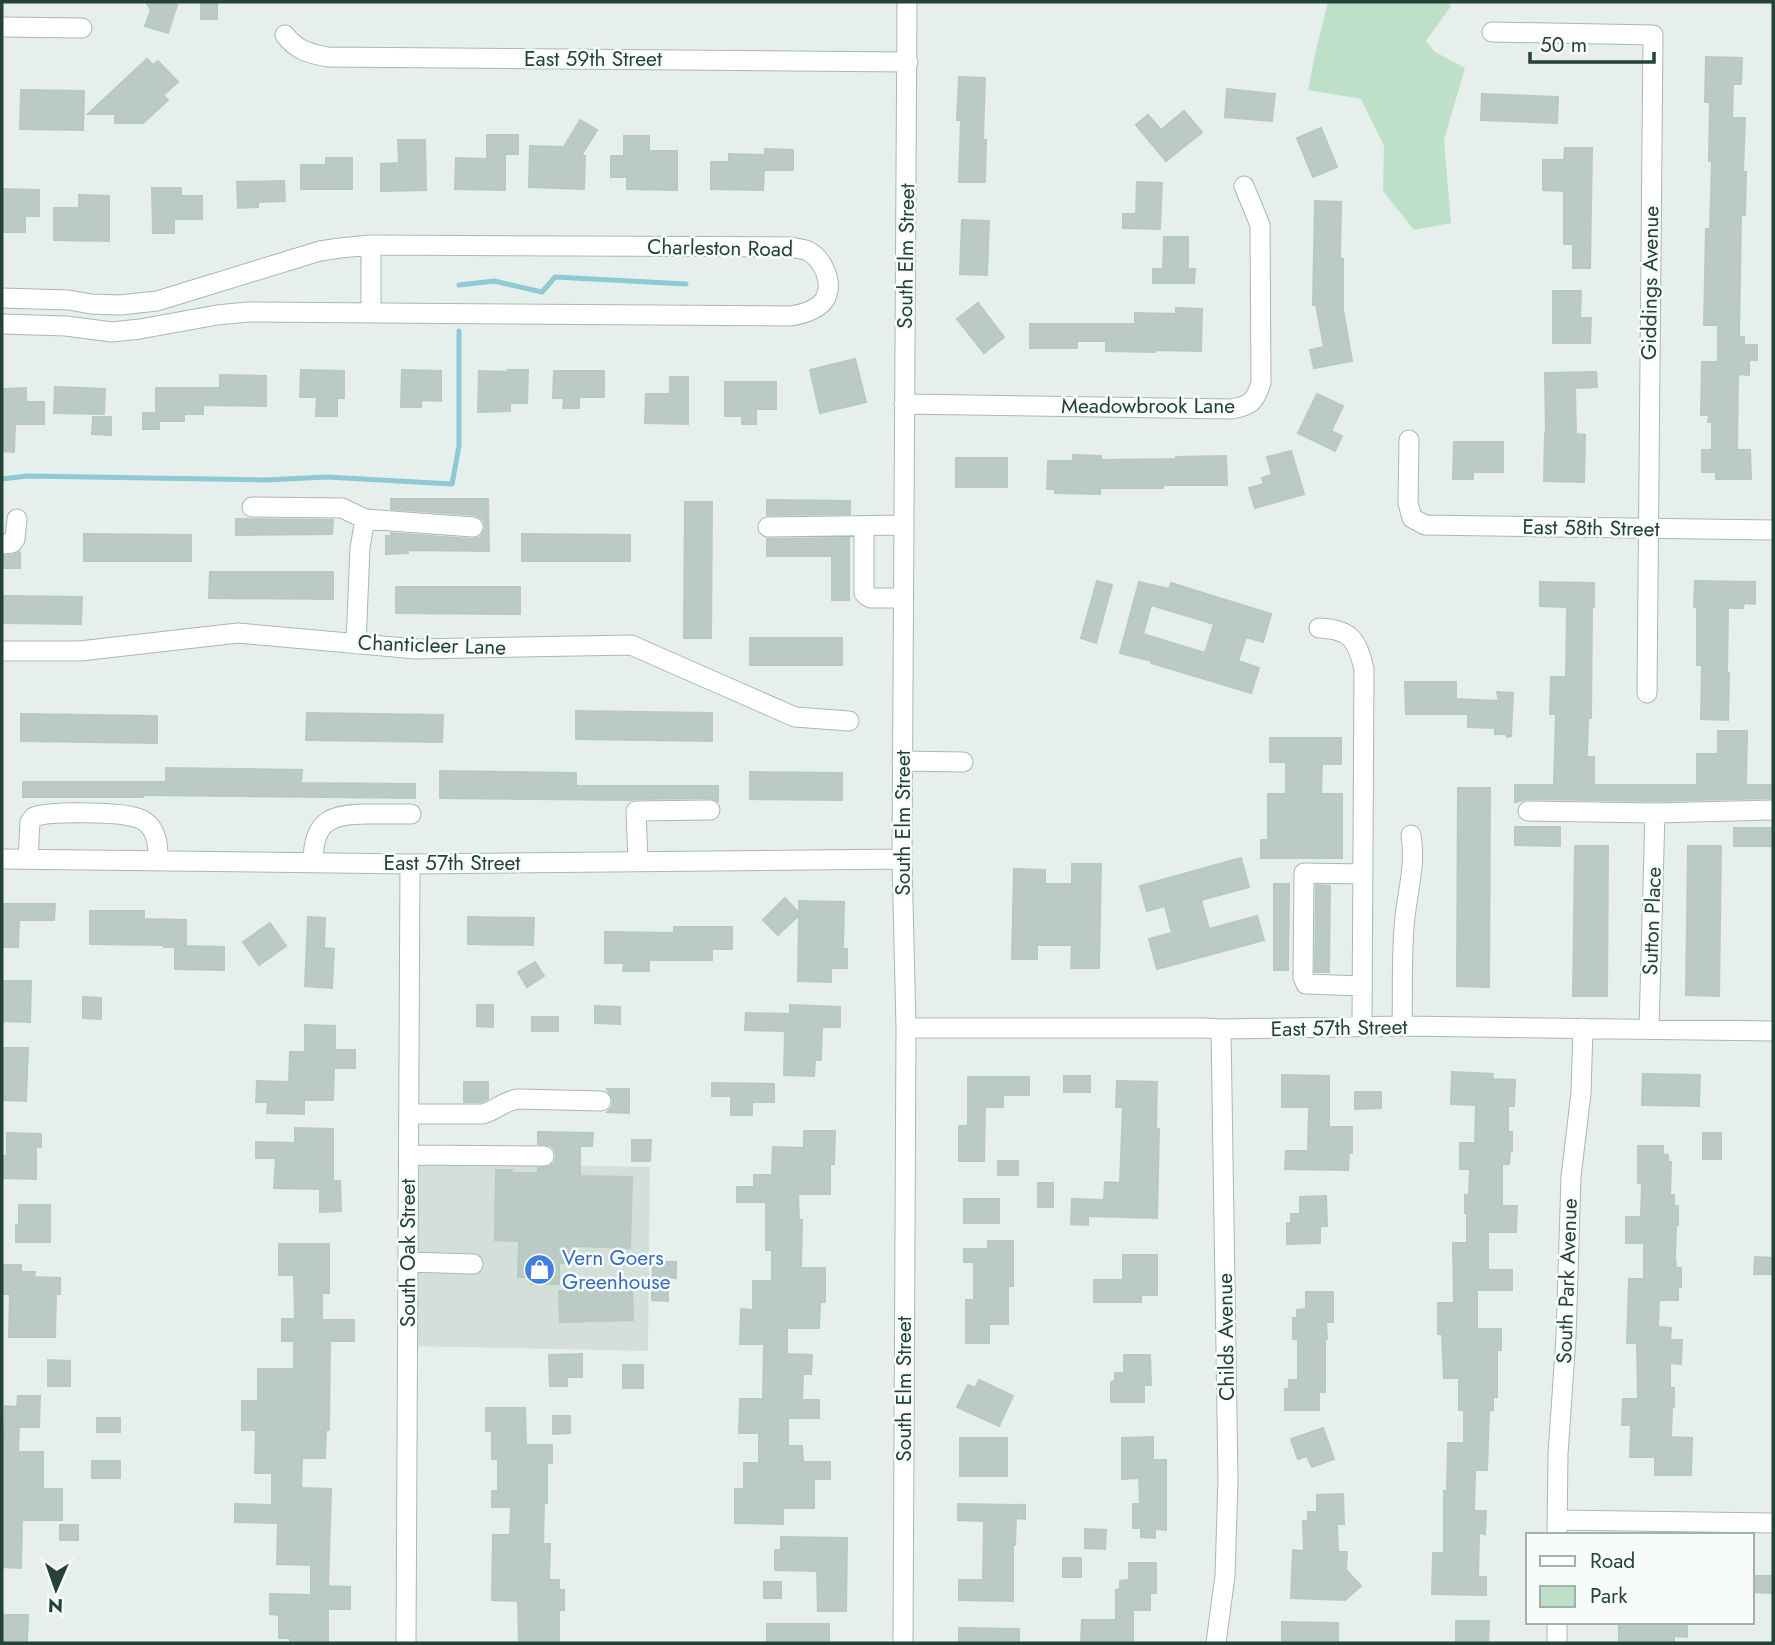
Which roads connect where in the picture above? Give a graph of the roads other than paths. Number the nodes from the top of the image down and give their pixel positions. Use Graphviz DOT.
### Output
graph roads {
  1 [pos="907,2"];
  2 [pos="2,27"];
  3 [pos="82,28"];
  4 [pos="1492,32"];
  5 [pos="285,35"];
  6 [pos="908,62"];
  7 [pos="1244,186"];
  8 [pos="371,245"];
  9 [pos="2,298"];
  10 [pos="371,312"];
  11 [pos="2,324"];
  12 [pos="904,404"];
  13 [pos="1409,440"];
  14 [pos="252,507"];
  15 [pos="17,519"];
  16 [pos="365,519"];
  17 [pos="864,526"];
  18 [pos="904,526"];
  19 [pos="473,527"];
  20 [pos="768,527"];
  21 [pos="1648,529"];
  22 [pos="1773,530"];
  23 [pos="2,544"];
  24 [pos="903,598"];
  25 [pos="1320,628"];
  26 [pos="356,644"];
  27 [pos="2,650"];
  28 [pos="1647,693"];
  29 [pos="849,721"];
  30 [pos="902,761"];
  31 [pos="963,762"];
  32 [pos="710,810"];
  33 [pos="1772,810"];
  34 [pos="1528,811"];
  35 [pos="1655,813"];
  36 [pos="411,814"];
  37 [pos="1411,835"];
  38 [pos="2,859"];
  39 [pos="27,859"];
  40 [pos="902,859"];
  41 [pos="158,861"];
  42 [pos="638,862"];
  43 [pos="313,863"];
  44 [pos="410,864"];
  45 [pos="1363,874"];
  46 [pos="1362,986"];
  47 [pos="1362,1027"];
  48 [pos="1402,1027"];
  49 [pos="906,1028"];
  50 [pos="1583,1028"];
  51 [pos="1221,1029"];
  52 [pos="1649,1029"];
  53 [pos="1773,1031"];
  54 [pos="601,1101"];
  55 [pos="409,1114"];
  56 [pos="409,1154"];
  57 [pos="544,1156"];
  58 [pos="408,1262"];
  59 [pos="473,1264"];
  60 [pos="1773,1522"];
  61 [pos="1557,1527"];
  62 [pos="1557,1624"];
  63 [pos="406,1643"];
  64 [pos="903,1643"];
  65 [pos="1216,1643"];
  66 [pos="1557,1643"];
  1 -- 6 [label="street, South Elm Street"];
  2 -- 3 [label="street"];
  4 -- 21 [label="street, Giddings Avenue"];
  5 -- 6 [label="street, East 59th Street"];
  6 -- 12 [label="street, South Elm Street"];
  7 -- 12 [label="street, Meadowbrook Lane"];
  8 -- 9 [label="street, Charleston Road"];
  8 -- 10 [label="street"];
  8 -- 10 [label="street, Charleston Road"];
  10 -- 11 [label="street, Charleston Road"];
  12 -- 18 [label="street, South Elm Street"];
  13 -- 21 [label="street, East 58th Street"];
  14 -- 16 [label="street"];
  15 -- 23 [label="street"];
  16 -- 19 [label="street"];
  16 -- 26 [label="street"];
  17 -- 18 [label="street"];
  17 -- 20 [label="street"];
  17 -- 24 [label="street"];
  18 -- 24 [label="street, South Elm Street"];
  21 -- 22 [label="street, East 58th Street"];
  21 -- 28 [label="street, Giddings Avenue"];
  24 -- 30 [label="street, South Elm Street"];
  25 -- 45 [label="street"];
  26 -- 27 [label="street, Chanticleer Lane"];
  26 -- 29 [label="street, Chanticleer Lane"];
  30 -- 31 [label="street"];
  30 -- 40 [label="street, South Elm Street"];
  32 -- 42 [label="street"];
  33 -- 35 [label="street"];
  34 -- 35 [label="street"];
  35 -- 52 [label="street, Sutton Place"];
  36 -- 43 [label="street"];
  37 -- 48 [label="street"];
  38 -- 39 [label="street, East 57th Street"];
  39 -- 41 [label="street, East 57th Street"];
  39 -- 41 [label="street"];
  40 -- 42 [label="street, East 57th Street"];
  40 -- 49 [label="street, South Elm Street"];
  41 -- 43 [label="street, East 57th Street"];
  42 -- 44 [label="street, East 57th Street"];
  43 -- 44 [label="street, East 57th Street"];
  44 -- 55 [label="street, South Oak Street"];
  45 -- 46 [label="street"];
  45 -- 46 [label="street"];
  46 -- 47 [label="street"];
  47 -- 48 [label="street, East 57th Street"];
  47 -- 51 [label="street, East 57th Street"];
  48 -- 50 [label="street, East 57th Street"];
  49 -- 51 [label="street, East 57th Street"];
  49 -- 64 [label="street, South Elm Street"];
  50 -- 52 [label="street, East 57th Street"];
  50 -- 61 [label="street, South Park Avenue"];
  51 -- 65 [label="street, Childs Avenue"];
  52 -- 53 [label="street, East 57th Street"];
  54 -- 55 [label="street"];
  55 -- 56 [label="street, South Oak Street"];
  56 -- 57 [label="street"];
  56 -- 58 [label="street, South Oak Street"];
  58 -- 59 [label="street"];
  58 -- 63 [label="street, South Oak Street"];
  60 -- 61 [label="street"];
  62 -- 66 [label="street"];
}
